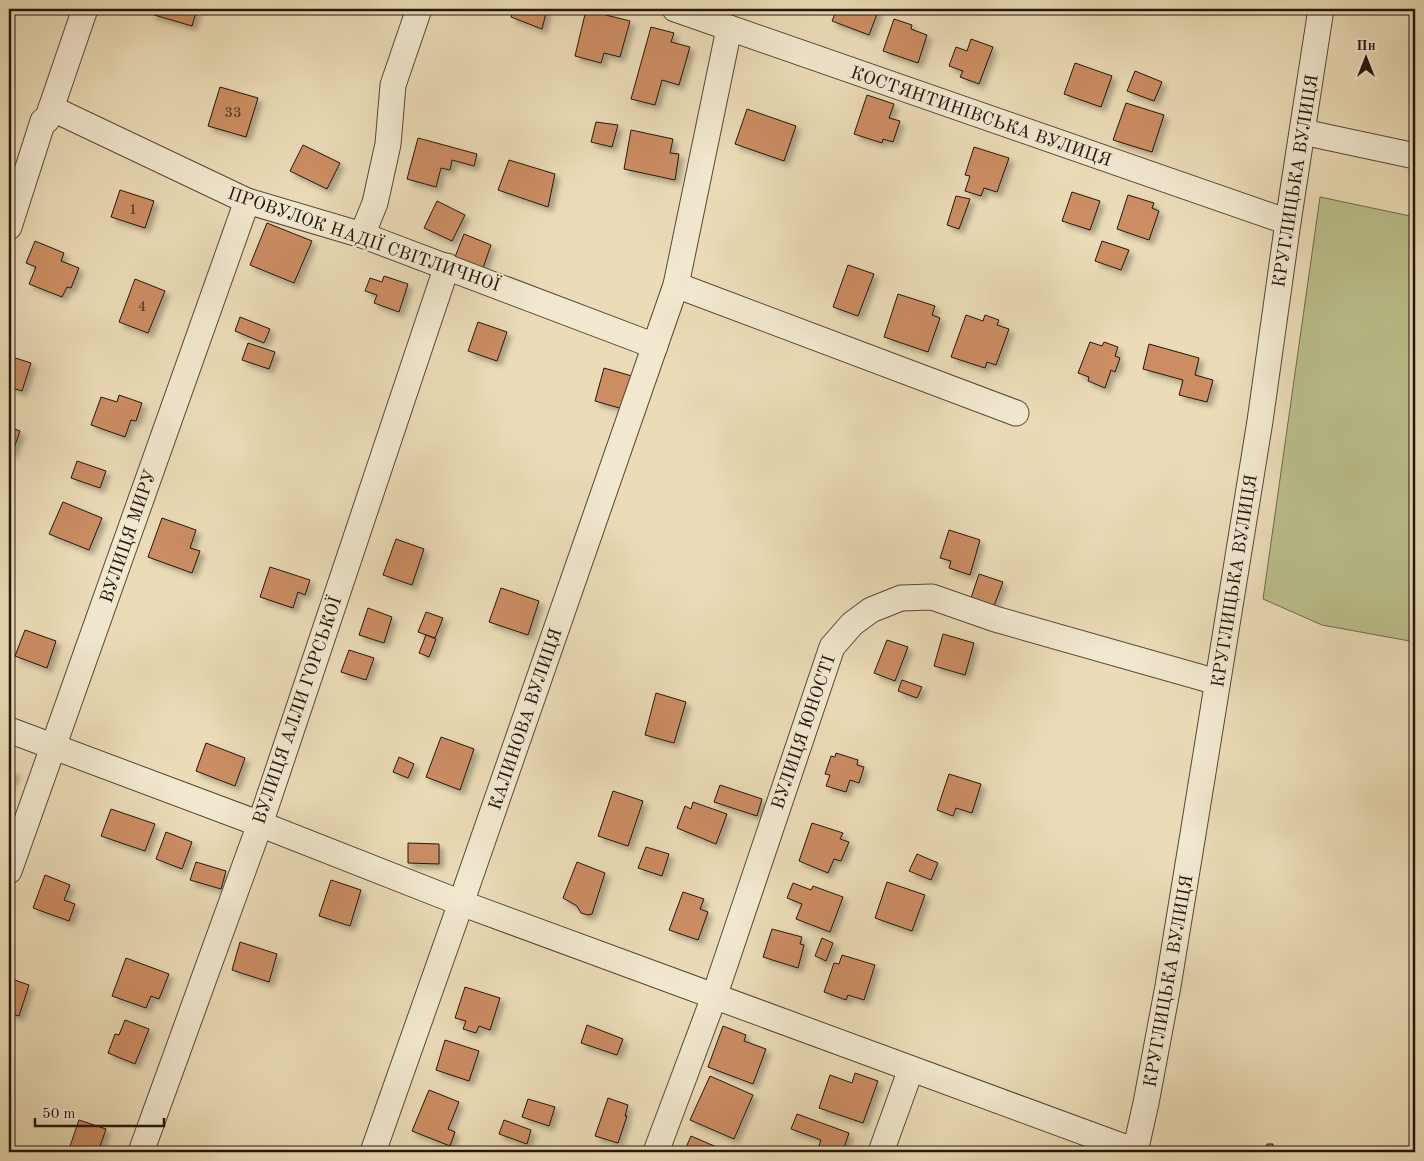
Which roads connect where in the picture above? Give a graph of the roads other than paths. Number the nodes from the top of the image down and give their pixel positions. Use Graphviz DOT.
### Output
graph roads {
  1 [pos="85,9"];
  2 [pos="419,9"];
  3 [pos="675,9"];
  4 [pos="1321,9"];
  5 [pos="729,29"];
  6 [pos="51,108"];
  7 [pos="1303,132"];
  8 [pos="1415,156"];
  9 [pos="247,201"];
  10 [pos="1288,222"];
  11 [pos="9,227"];
  12 [pos="362,235"];
  13 [pos="447,266"];
  14 [pos="676,285"];
  15 [pos="655,346"];
  16 [pos="1016,413"];
  17 [pos="1217,682"];
  18 [pos="9,730"];
  19 [pos="54,747"];
  20 [pos="260,824"];
  21 [pos="9,871"];
  22 [pos="461,903"];
  23 [pos="714,997"];
  24 [pos="911,1069"];
  25 [pos="141,1152"];
  26 [pos="373,1152"];
  27 [pos="656,1152"];
  28 [pos="881,1152"];
  29 [pos="1135,1152"];
  1 -- 6 [label="street"];
  2 -- 12 [label="street"];
  3 -- 5 [label="street, КОСТЯНТИНІВСЬКА ВУЛИЦЯ"];
  4 -- 7 [label="street, КРУГЛИЦЬКА ВУЛИЦЯ"];
  5 -- 10 [label="street, КОСТЯНТИНІВСЬКА ВУЛИЦЯ"];
  5 -- 14 [label="street, КАЛИНОВА ВУЛИЦЯ"];
  6 -- 9 [label="street, ПРОВУЛОК НАДІЇ СВІТЛИЧНОЇ"];
  6 -- 11 [label="street"];
  7 -- 8 [label="street"];
  7 -- 10 [label="street, КРУГЛИЦЬКА ВУЛИЦЯ"];
  9 -- 12 [label="street, ПРОВУЛОК НАДІЇ СВІТЛИЧНОЇ"];
  9 -- 19 [label="street, ВУЛИЦЯ МИРУ"];
  10 -- 17 [label="street, КРУГЛИЦЬКА ВУЛИЦЯ"];
  12 -- 13 [label="street, ПРОВУЛОК НАДІЇ СВІТЛИЧНОЇ"];
  13 -- 15 [label="street, ПРОВУЛОК НАДІЇ СВІТЛИЧНОЇ"];
  13 -- 20 [label="street, ВУЛИЦЯ АЛЛИ ГОРСЬКОЇ"];
  14 -- 15 [label="street, КАЛИНОВА ВУЛИЦЯ"];
  14 -- 16 [label="street"];
  15 -- 22 [label="street, КАЛИНОВА ВУЛИЦЯ"];
  17 -- 23 [label="street, ВУЛИЦЯ ЮНОСТІ"];
  17 -- 29 [label="street, КРУГЛИЦЬКА ВУЛИЦЯ"];
  18 -- 19 [label="street"];
  19 -- 20 [label="street"];
  19 -- 21 [label="street, ВУЛИЦЯ МИРУ"];
  20 -- 22 [label="street"];
  20 -- 25 [label="street, ВУЛИЦЯ АЛЛИ ГОРСЬКОЇ"];
  22 -- 23 [label="street"];
  22 -- 26 [label="street, КАЛИНОВА ВУЛИЦЯ"];
  23 -- 24 [label="street"];
  23 -- 27 [label="street, ВУЛИЦЯ ЮНОСТІ"];
  24 -- 28 [label="street"];
  24 -- 29 [label="street"];
}
